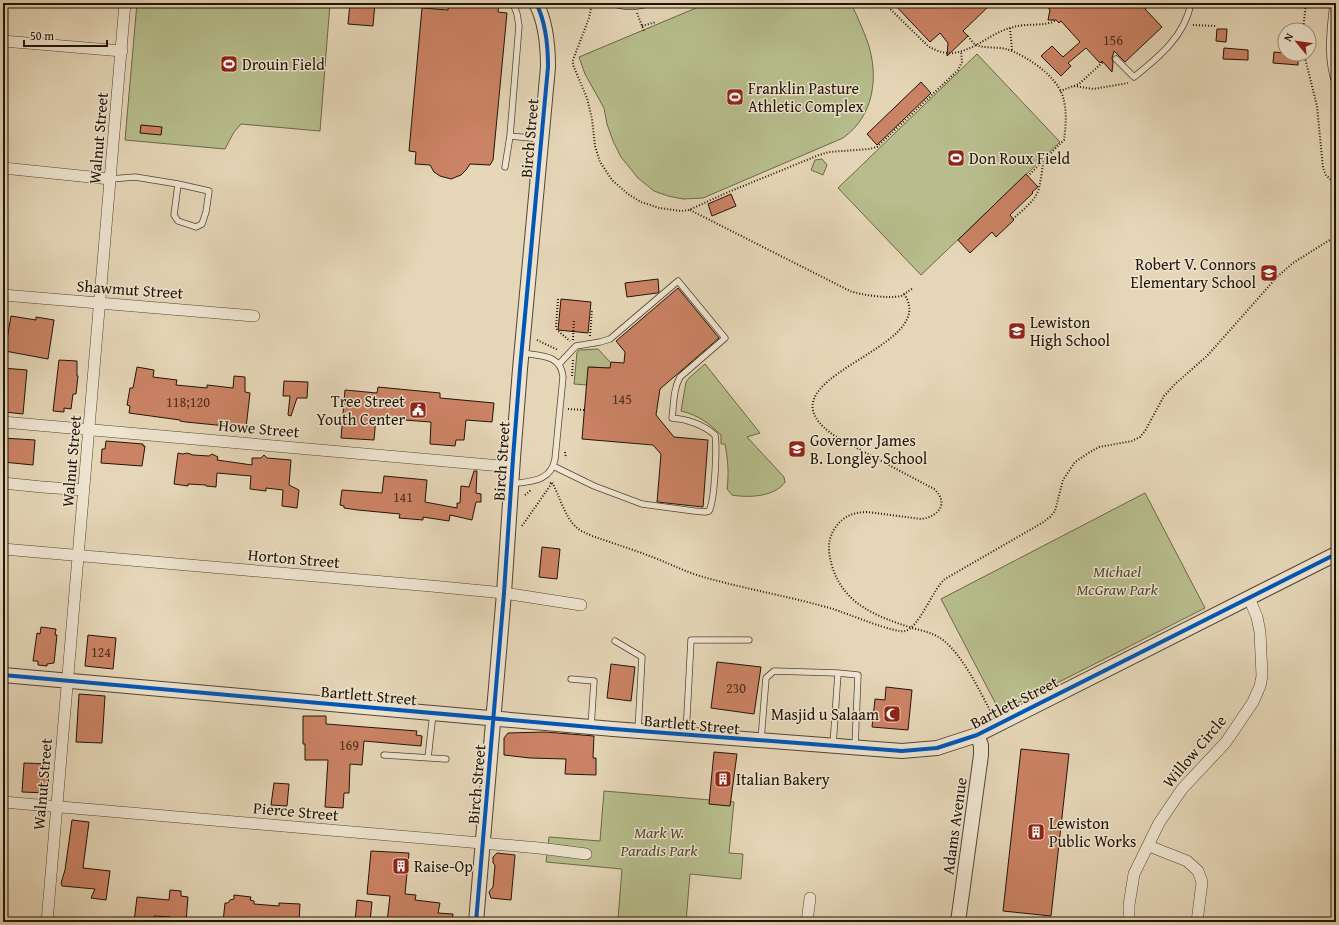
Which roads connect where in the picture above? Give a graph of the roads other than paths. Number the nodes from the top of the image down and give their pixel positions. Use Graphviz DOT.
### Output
graph roads {
  1 [pos="125,3"];
  2 [pos="513,3"];
  3 [pos="536,3"];
  4 [pos="613,3"];
  5 [pos="653,3"];
  6 [pos="1191,3"];
  7 [pos="1333,3"];
  8 [pos="3,41"];
  9 [pos="122,51"];
  10 [pos="1116,59"];
  11 [pos="1336,86"];
  12 [pos="510,136"];
  13 [pos="541,139"];
  14 [pos="505,167"];
  15 [pos="3,168"];
  16 [pos="110,179"];
  17 [pos="178,184"];
  18 [pos="3,295"];
  19 [pos="100,304"];
  20 [pos="254,316"];
  21 [pos="522,353"];
  22 [pos="559,364"];
  23 [pos="3,422"];
  24 [pos="90,430"];
  25 [pos="554,466"];
  26 [pos="512,467"];
  27 [pos="3,483"];
  28 [pos="511,484"];
  29 [pos="84,490"];
  30 [pos="3,549"];
  31 [pos="1336,554"];
  32 [pos="79,556"];
  33 [pos="504,593"];
  34 [pos="1249,598"];
  35 [pos="581,604"];
  36 [pos="748,640"];
  37 [pos="615,641"];
  38 [pos="838,673"];
  39 [pos="3,675"];
  40 [pos="571,679"];
  41 [pos="67,681"];
  42 [pos="433,713"];
  43 [pos="494,718"];
  44 [pos="591,727"];
  45 [pos="638,731"];
  46 [pos="686,735"];
  47 [pos="977,735"];
  48 [pos="761,741"];
  49 [pos="833,747"];
  50 [pos="854,748"];
  51 [pos="384,755"];
  52 [pos="428,758"];
  53 [pos="446,759"];
  54 [pos="3,802"];
  55 [pos="56,807"];
  56 [pos="483,844"];
  57 [pos="1154,848"];
  58 [pos="586,854"];
  59 [pos="810,898"];
  60 [pos="47,922"];
  61 [pos="476,922"];
  62 [pos="807,922"];
  63 [pos="958,922"];
  64 [pos="1130,922"];
  65 [pos="1197,922"];
  1 -- 9 [label="street, Walnut Street"];
  2 -- 12 [label="lane"];
  3 -- 13 [label="street, Birch Street"];
  4 -- 5 [label="lane"];
  6 -- 10 [label="lane"];
  7 -- 11 [label="lane"];
  8 -- 9 [label="street"];
  9 -- 16 [label="street, Walnut Street"];
  12 -- 13 [label="lane"];
  12 -- 14 [label="lane"];
  13 -- 21 [label="street, Birch Street"];
  15 -- 16 [label="street"];
  16 -- 17 [label="lane"];
  16 -- 19 [label="street, Walnut Street"];
  17 -- 17 [label="lane"];
  18 -- 19 [label="street, Shawmut Street"];
  19 -- 20 [label="street, Shawmut Street"];
  19 -- 24 [label="street, Walnut Street"];
  21 -- 22 [label="lane"];
  21 -- 26 [label="street, Birch Street"];
  22 -- 25 [label="lane"];
  22 -- 25 [label="lane"];
  23 -- 24 [label="street, Howe Street"];
  24 -- 26 [label="street, Howe Street"];
  24 -- 29 [label="street, Walnut Street"];
  25 -- 28 [label="lane"];
  26 -- 28 [label="street, Birch Street"];
  27 -- 29 [label="street"];
  28 -- 33 [label="street, Birch Street"];
  29 -- 32 [label="street, Walnut Street"];
  30 -- 32 [label="street, Horton Street"];
  31 -- 34 [label="street, Bartlett Street"];
  32 -- 33 [label="street, Horton Street"];
  32 -- 41 [label="street, Walnut Street"];
  33 -- 35 [label="street, Horton Street"];
  33 -- 43 [label="street, Birch Street"];
  34 -- 47 [label="street, Bartlett Street"];
  34 -- 64 [label="street, Willow Circle"];
  36 -- 46 [label="lane"];
  37 -- 45 [label="lane"];
  38 -- 48 [label="lane"];
  38 -- 49 [label="lane"];
  38 -- 50 [label="lane"];
  39 -- 41 [label="street, Bartlett Street"];
  40 -- 44 [label="lane"];
  41 -- 42 [label="street, Bartlett Street"];
  41 -- 55 [label="street, Walnut Street"];
  42 -- 43 [label="street, Bartlett Street"];
  42 -- 52 [label="lane"];
  43 -- 44 [label="street, Bartlett Street"];
  43 -- 56 [label="street, Birch Street"];
  44 -- 45 [label="street, Bartlett Street"];
  45 -- 46 [label="street, Bartlett Street"];
  46 -- 48 [label="street, Bartlett Street"];
  47 -- 50 [label="street, Bartlett Street"];
  47 -- 63 [label="street, Adams Avenue"];
  48 -- 49 [label="street, Bartlett Street"];
  49 -- 50 [label="street, Bartlett Street"];
  51 -- 52 [label="lane"];
  52 -- 53 [label="lane"];
  54 -- 55 [label="street, Pierce Street"];
  55 -- 56 [label="street, Pierce Street"];
  55 -- 60 [label="street, Walnut Street"];
  56 -- 58 [label="street, Pierce Street"];
  56 -- 61 [label="street, Birch Street"];
  57 -- 65 [label="street"];
  59 -- 62 [label="street"];
}
